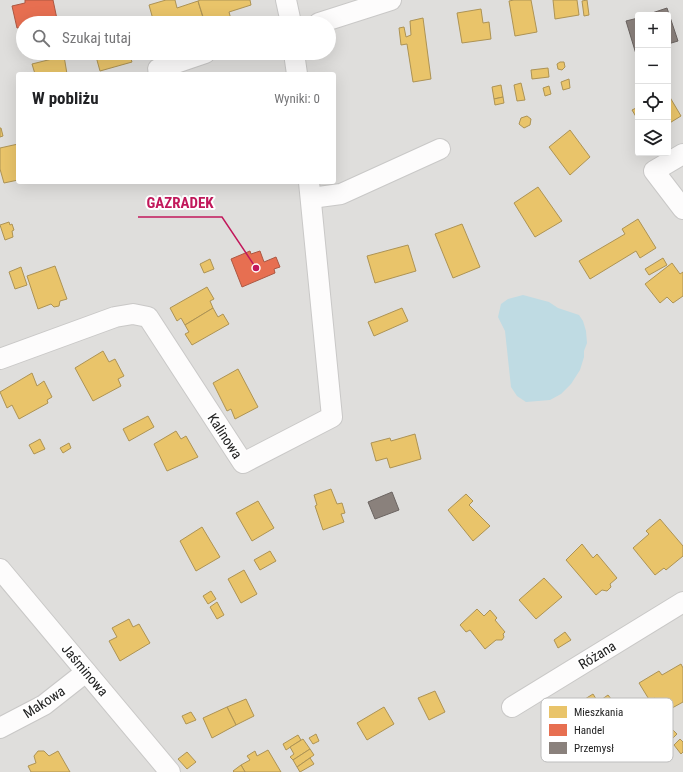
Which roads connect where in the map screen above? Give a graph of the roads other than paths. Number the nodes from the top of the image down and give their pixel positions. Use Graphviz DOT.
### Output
graph roads {
  1 [pos="286,0"];
  2 [pos="391,0"];
  3 [pos="289,16"];
  4 [pos="336,18"];
  5 [pos="184,60"];
  6 [pos="295,60"];
  7 [pos="158,69"];
  8 [pos="297,72"];
  9 [pos="440,149"];
  10 [pos="683,154"];
  11 [pos="310,190"];
  12 [pos="683,209"];
  13 [pos="0,359"];
  14 [pos="0,569"];
  15 [pos="683,602"];
  16 [pos="86,672"];
  17 [pos="512,707"];
  18 [pos="0,728"];
  19 [pos="170,772"];
  1 -- 3 [label="street"];
  2 -- 4 [label="street"];
  5 -- 7 [label="street"];
  6 -- 8 [label="street"];
  9 -- 11 [label="street"];
  10 -- 12 [label="street"];
  11 -- 13 [label="street, Kalinowa"];
  14 -- 16 [label="street, Jaśminowa"];
  15 -- 17 [label="street, Różana"];
  16 -- 18 [label="street, Makowa"];
  16 -- 19 [label="street, Jaśminowa"];
}
